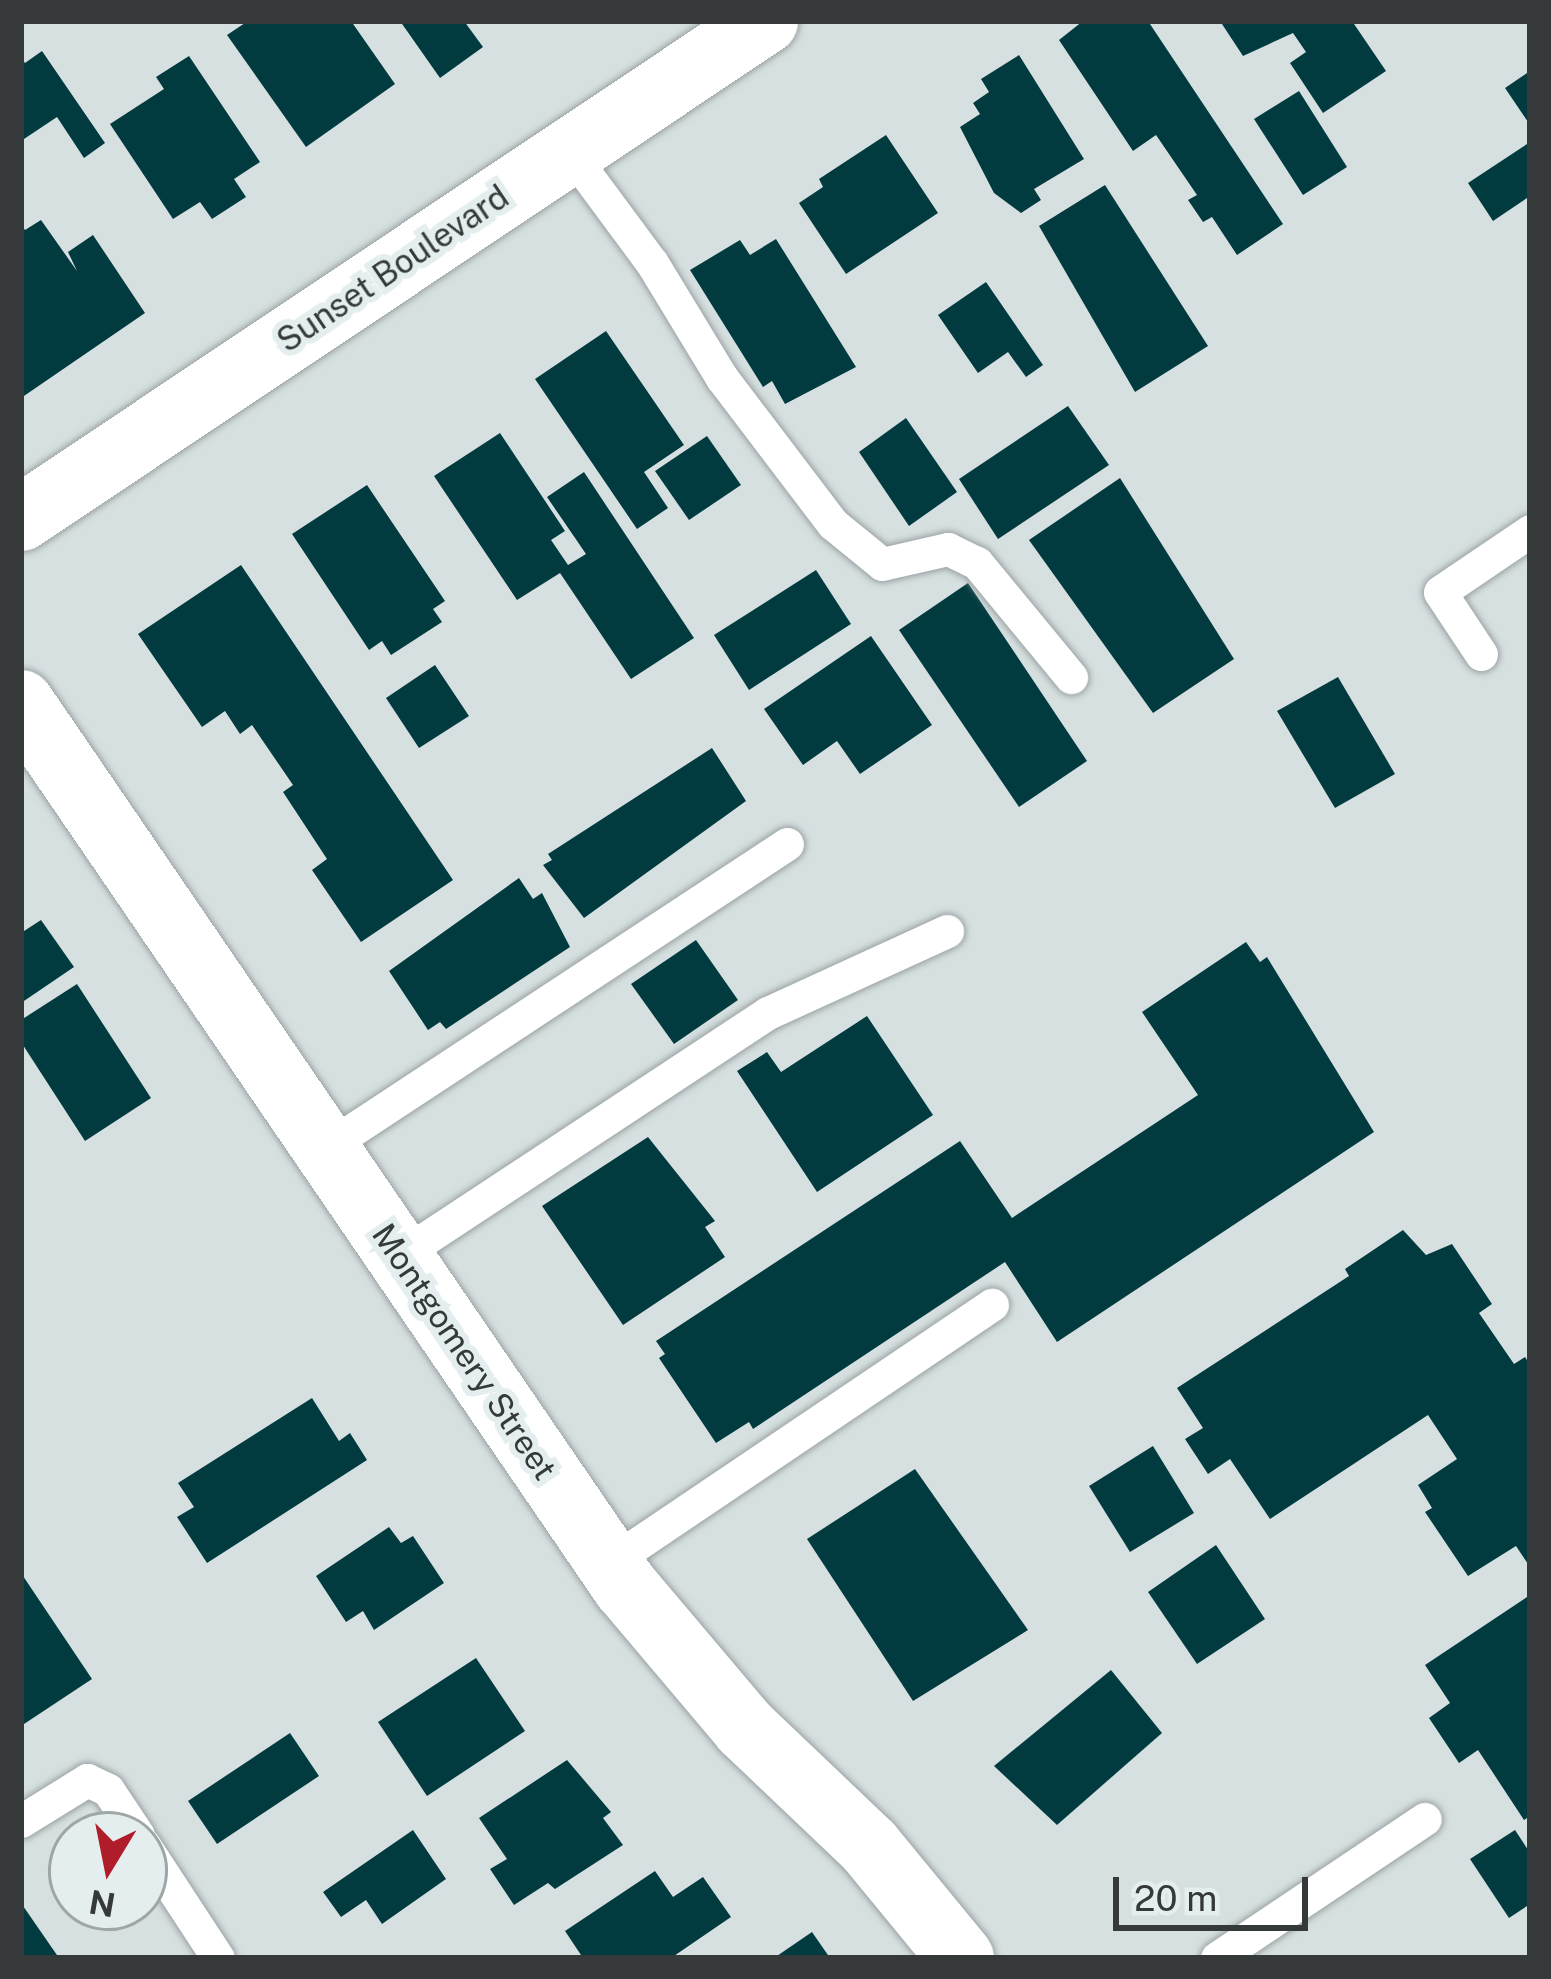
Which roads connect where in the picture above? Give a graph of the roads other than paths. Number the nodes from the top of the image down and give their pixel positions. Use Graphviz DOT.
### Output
graph roads {
  1 [pos="765,21"];
  2 [pos="569,152"];
  3 [pos="21,518"];
  4 [pos="1530,531"];
  5 [pos="1481,654"];
  6 [pos="1071,677"];
  7 [pos="21,703"];
  8 [pos="787,844"];
  9 [pos="947,931"];
  10 [pos="325,1148"];
  11 [pos="399,1256"];
  12 [pos="992,1305"];
  13 [pos="609,1562"];
  14 [pos="122,1811"];
  15 [pos="1426,1819"];
  16 [pos="21,1821"];
  17 [pos="168,1881"];
  18 [pos="218,1958"];
  19 [pos="961,1958"];
  20 [pos="1217,1958"];
  1 -- 2 [label="street, Sunset Boulevard"];
  2 -- 3 [label="street, Sunset Boulevard"];
  2 -- 6 [label="lane"];
  4 -- 5 [label="lane"];
  7 -- 10 [label="street, Montgomery Street"];
  8 -- 10 [label="lane"];
  9 -- 11 [label="lane"];
  10 -- 11 [label="street, Montgomery Street"];
  11 -- 13 [label="street, Montgomery Street"];
  12 -- 13 [label="lane"];
  13 -- 19 [label="street, Montgomery Street"];
  14 -- 16 [label="lane"];
  15 -- 20 [label="lane"];
  17 -- 18 [label="lane"];
}
